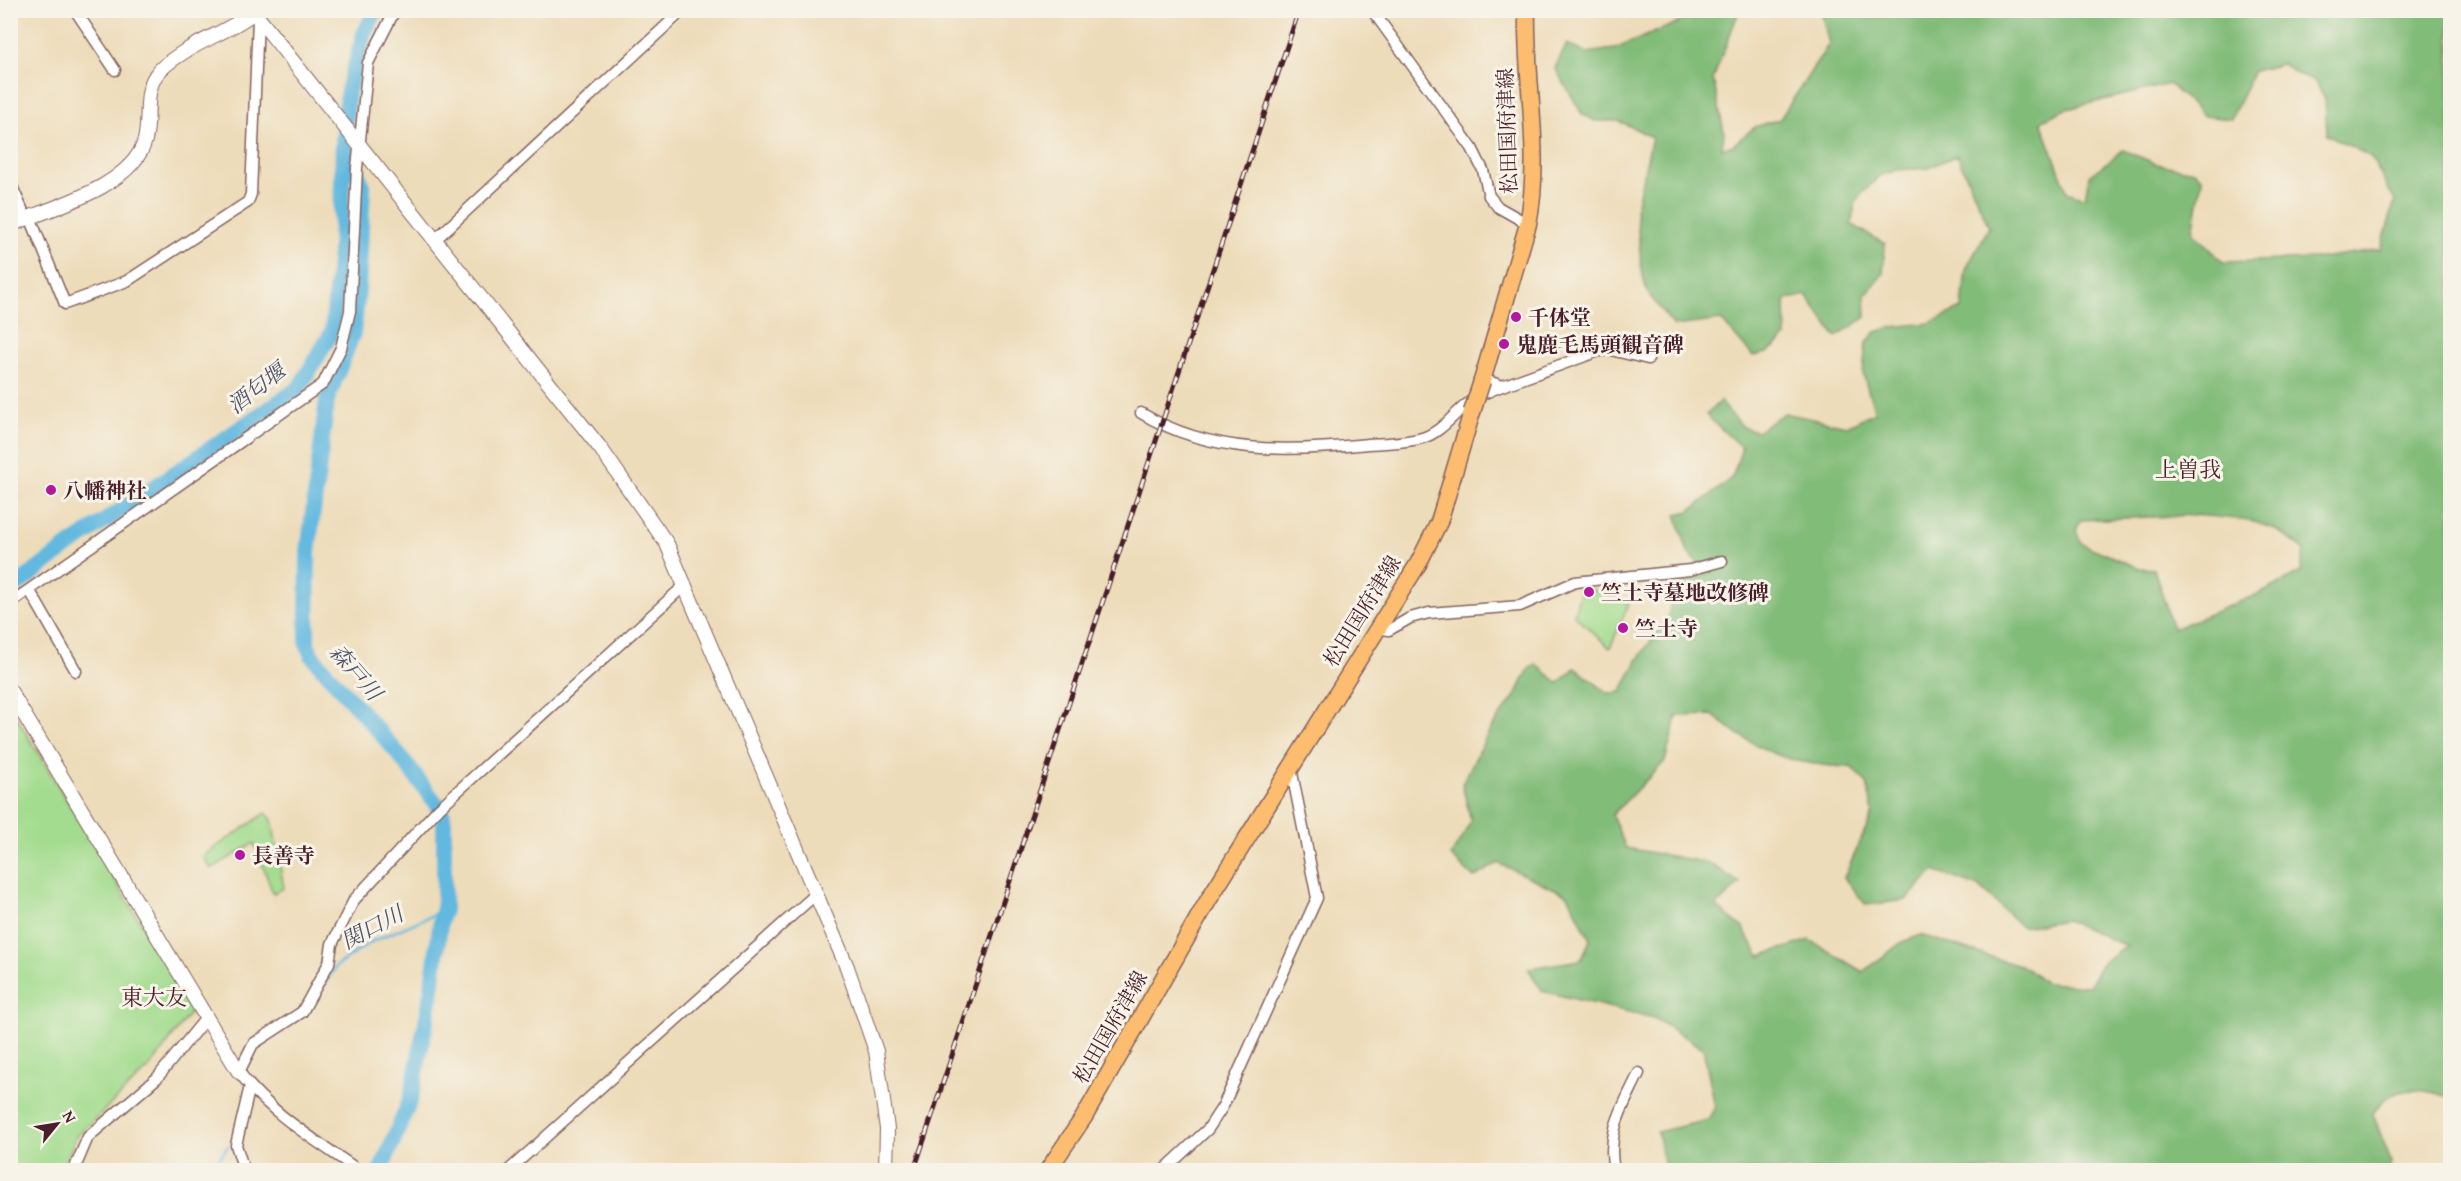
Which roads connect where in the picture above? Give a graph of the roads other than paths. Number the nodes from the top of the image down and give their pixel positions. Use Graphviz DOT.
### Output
graph roads {
  1 [pos="75,10"];
  2 [pos="395,10"];
  3 [pos="683,10"];
  4 [pos="1372,10"];
  5 [pos="1527,10"];
  6 [pos="256,13"];
  7 [pos="115,69"];
  8 [pos="360,147"];
  9 [pos="10,182"];
  10 [pos="28,218"];
  11 [pos="1528,224"];
  12 [pos="10,225"];
  13 [pos="436,239"];
  14 [pos="1648,359"];
  15 [pos="1482,380"];
  16 [pos="1502,386"];
  17 [pos="1141,413"];
  18 [pos="1445,425"];
  19 [pos="1464,439"];
  20 [pos="1722,561"];
  21 [pos="685,585"];
  22 [pos="30,591"];
  23 [pos="10,603"];
  24 [pos="1378,628"];
  25 [pos="76,671"];
  26 [pos="10,691"];
  27 [pos="1291,768"];
  28 [pos="816,894"];
  29 [pos="206,1018"];
  30 [pos="239,1072"];
  31 [pos="1639,1073"];
  32 [pos="250,1086"];
  33 [pos="74,1170"];
  34 [pos="240,1170"];
  35 [pos="358,1170"];
  36 [pos="508,1170"];
  37 [pos="886,1170"];
  38 [pos="1048,1170"];
  39 [pos="1164,1170"];
  40 [pos="1614,1170"];
  1 -- 7 [label="street"];
  2 -- 8 [label="street"];
  3 -- 13 [label="street"];
  4 -- 11 [label="street"];
  5 -- 11 [label="main road, 松田国府津線"];
  6 -- 8 [label="street"];
  6 -- 10 [label="street"];
  6 -- 10 [label="street"];
  8 -- 13 [label="street"];
  8 -- 22 [label="street"];
  9 -- 10 [label="street"];
  10 -- 12 [label="street"];
  11 -- 15 [label="main road, 松田国府津線"];
  13 -- 21 [label="street"];
  14 -- 16 [label="street"];
  15 -- 16 [label="street"];
  15 -- 19 [label="main road, 松田国府津線, bridge"];
  16 -- 18 [label="street"];
  17 -- 18 [label="street"];
  18 -- 19 [label="street"];
  19 -- 24 [label="main road, 松田国府津線"];
  20 -- 24 [label="street"];
  21 -- 28 [label="street"];
  21 -- 30 [label="street"];
  22 -- 23 [label="street"];
  22 -- 25 [label="street"];
  24 -- 27 [label="main road, 松田国府津線"];
  26 -- 29 [label="street"];
  27 -- 38 [label="main road, 松田国府津線"];
  27 -- 39 [label="street"];
  28 -- 36 [label="street"];
  28 -- 37 [label="street"];
  29 -- 30 [label="street"];
  29 -- 33 [label="street"];
  30 -- 32 [label="street"];
  31 -- 40 [label="street"];
  32 -- 34 [label="street"];
  32 -- 35 [label="street"];
}
